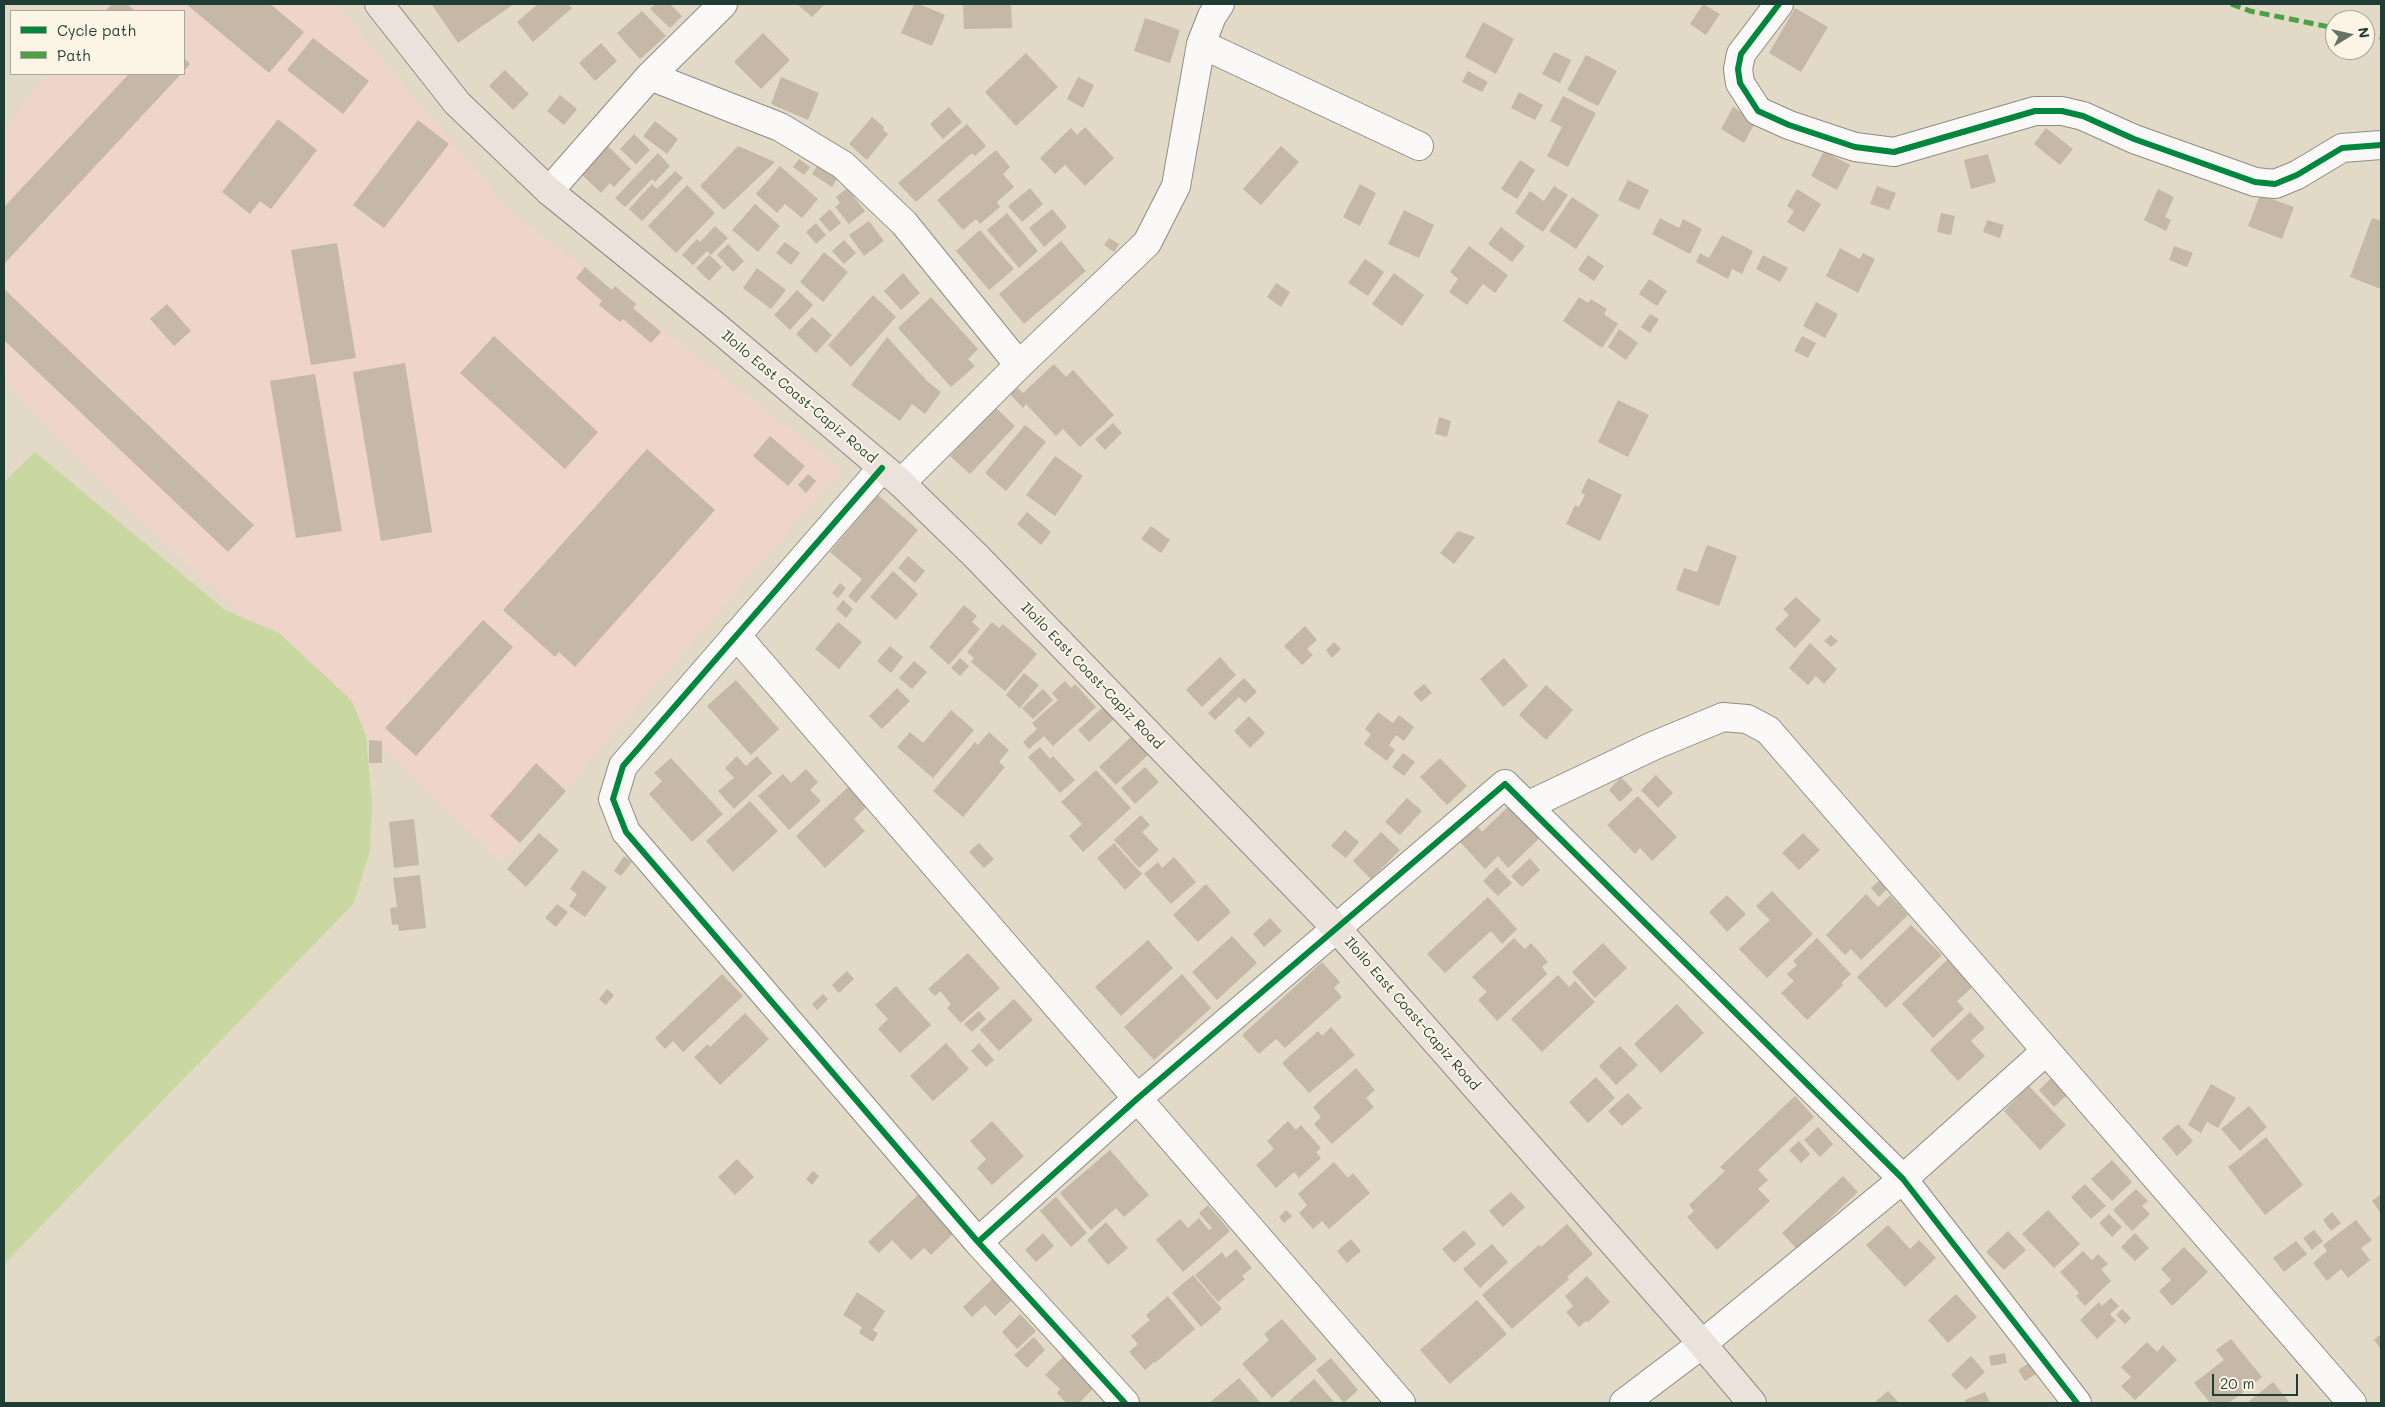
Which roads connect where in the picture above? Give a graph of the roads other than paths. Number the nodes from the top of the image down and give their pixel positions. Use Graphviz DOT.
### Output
graph roads {
  1 [pos="380,4"];
  2 [pos="723,4"];
  3 [pos="1220,4"];
  4 [pos="1779,4"];
  5 [pos="1200,44"];
  6 [pos="650,76"];
  7 [pos="2381,145"];
  8 [pos="1419,146"];
  9 [pos="549,191"];
  10 [pos="1019,365"];
  11 [pos="892,475"];
  12 [pos="736,635"];
  13 [pos="1527,806"];
  14 [pos="1337,929"];
  15 [pos="2046,1051"];
  16 [pos="1138,1098"];
  17 [pos="1903,1179"];
  18 [pos="978,1242"];
  19 [pos="1702,1344"];
  20 [pos="1125,1403"];
  21 [pos="1401,1403"];
  22 [pos="1624,1403"];
  23 [pos="1752,1403"];
  24 [pos="2077,1403"];
  25 [pos="2352,1403"];
  1 -- 9 [label="main road, Iloilo East Coast-Capiz Road"];
  2 -- 6 [label="street"];
  3 -- 5 [label="street"];
  4 -- 7 [label="street"];
  5 -- 8 [label="street"];
  5 -- 10 [label="street"];
  6 -- 9 [label="street"];
  6 -- 10 [label="street"];
  9 -- 11 [label="main road, Iloilo East Coast-Capiz Road"];
  10 -- 11 [label="street"];
  11 -- 12 [label="street"];
  11 -- 14 [label="main road, Iloilo East Coast-Capiz Road"];
  12 -- 16 [label="street"];
  12 -- 18 [label="street"];
  13 -- 14 [label="street"];
  13 -- 15 [label="street"];
  13 -- 17 [label="street"];
  14 -- 16 [label="street"];
  14 -- 19 [label="main road, Iloilo East Coast-Capiz Road"];
  15 -- 17 [label="street"];
  15 -- 25 [label="street"];
  16 -- 18 [label="street"];
  16 -- 21 [label="street"];
  17 -- 19 [label="street"];
  17 -- 24 [label="street"];
  18 -- 20 [label="street"];
  19 -- 22 [label="street"];
  19 -- 23 [label="main road, Iloilo East Coast-Capiz Road"];
}
